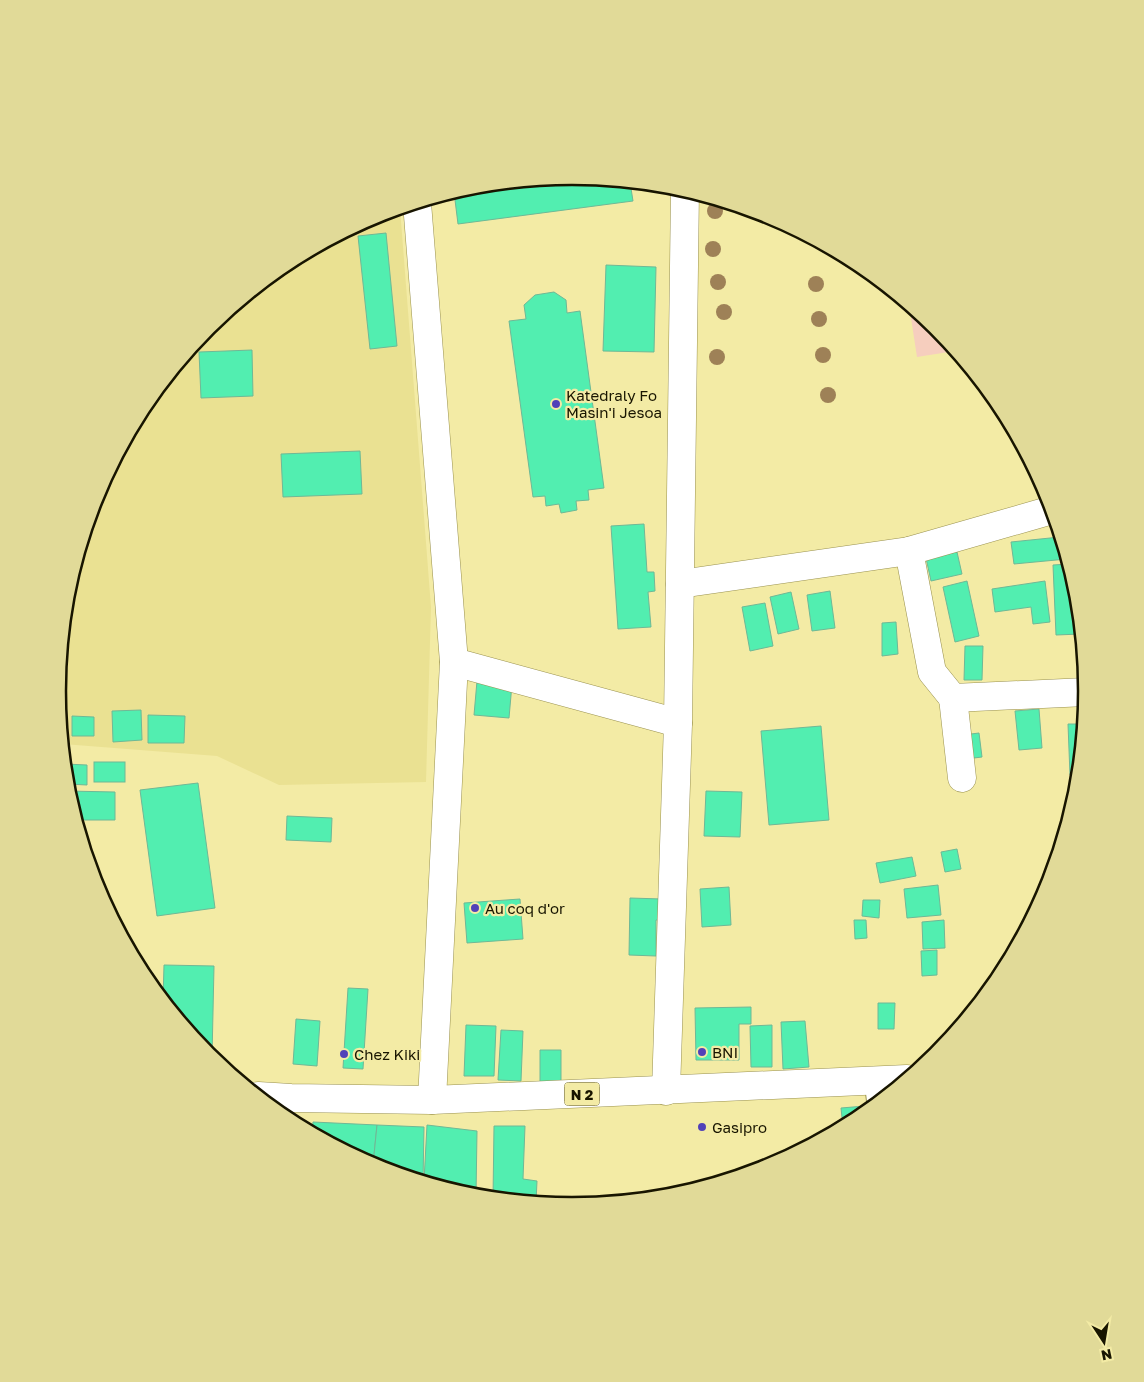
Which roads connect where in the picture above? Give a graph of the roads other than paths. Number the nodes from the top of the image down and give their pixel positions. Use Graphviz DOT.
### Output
graph roads {
  1 [pos="686,198"];
  2 [pos="418,209"];
  3 [pos="1045,512"];
  4 [pos="909,551"];
  5 [pos="680,584"];
  6 [pos="454,662"];
  7 [pos="1078,692"];
  8 [pos="953,698"];
  9 [pos="678,723"];
  10 [pos="962,778"];
  11 [pos="886,1087"];
  12 [pos="666,1090"];
  13 [pos="873,1092"];
  14 [pos="270,1097"];
  15 [pos="432,1100"];
  1 -- 5 [label="street"];
  2 -- 6 [label="street"];
  3 -- 4 [label="street"];
  4 -- 5 [label="street"];
  4 -- 8 [label="street"];
  5 -- 9 [label="street"];
  6 -- 9 [label="street"];
  6 -- 15 [label="street"];
  7 -- 8 [label="street"];
  8 -- 10 [label="street"];
  9 -- 12 [label="street"];
  11 -- 13 [label="street, N 2"];
  12 -- 13 [label="street, N 2"];
  12 -- 15 [label="street, N 2"];
  14 -- 15 [label="street, N 2"];
}
